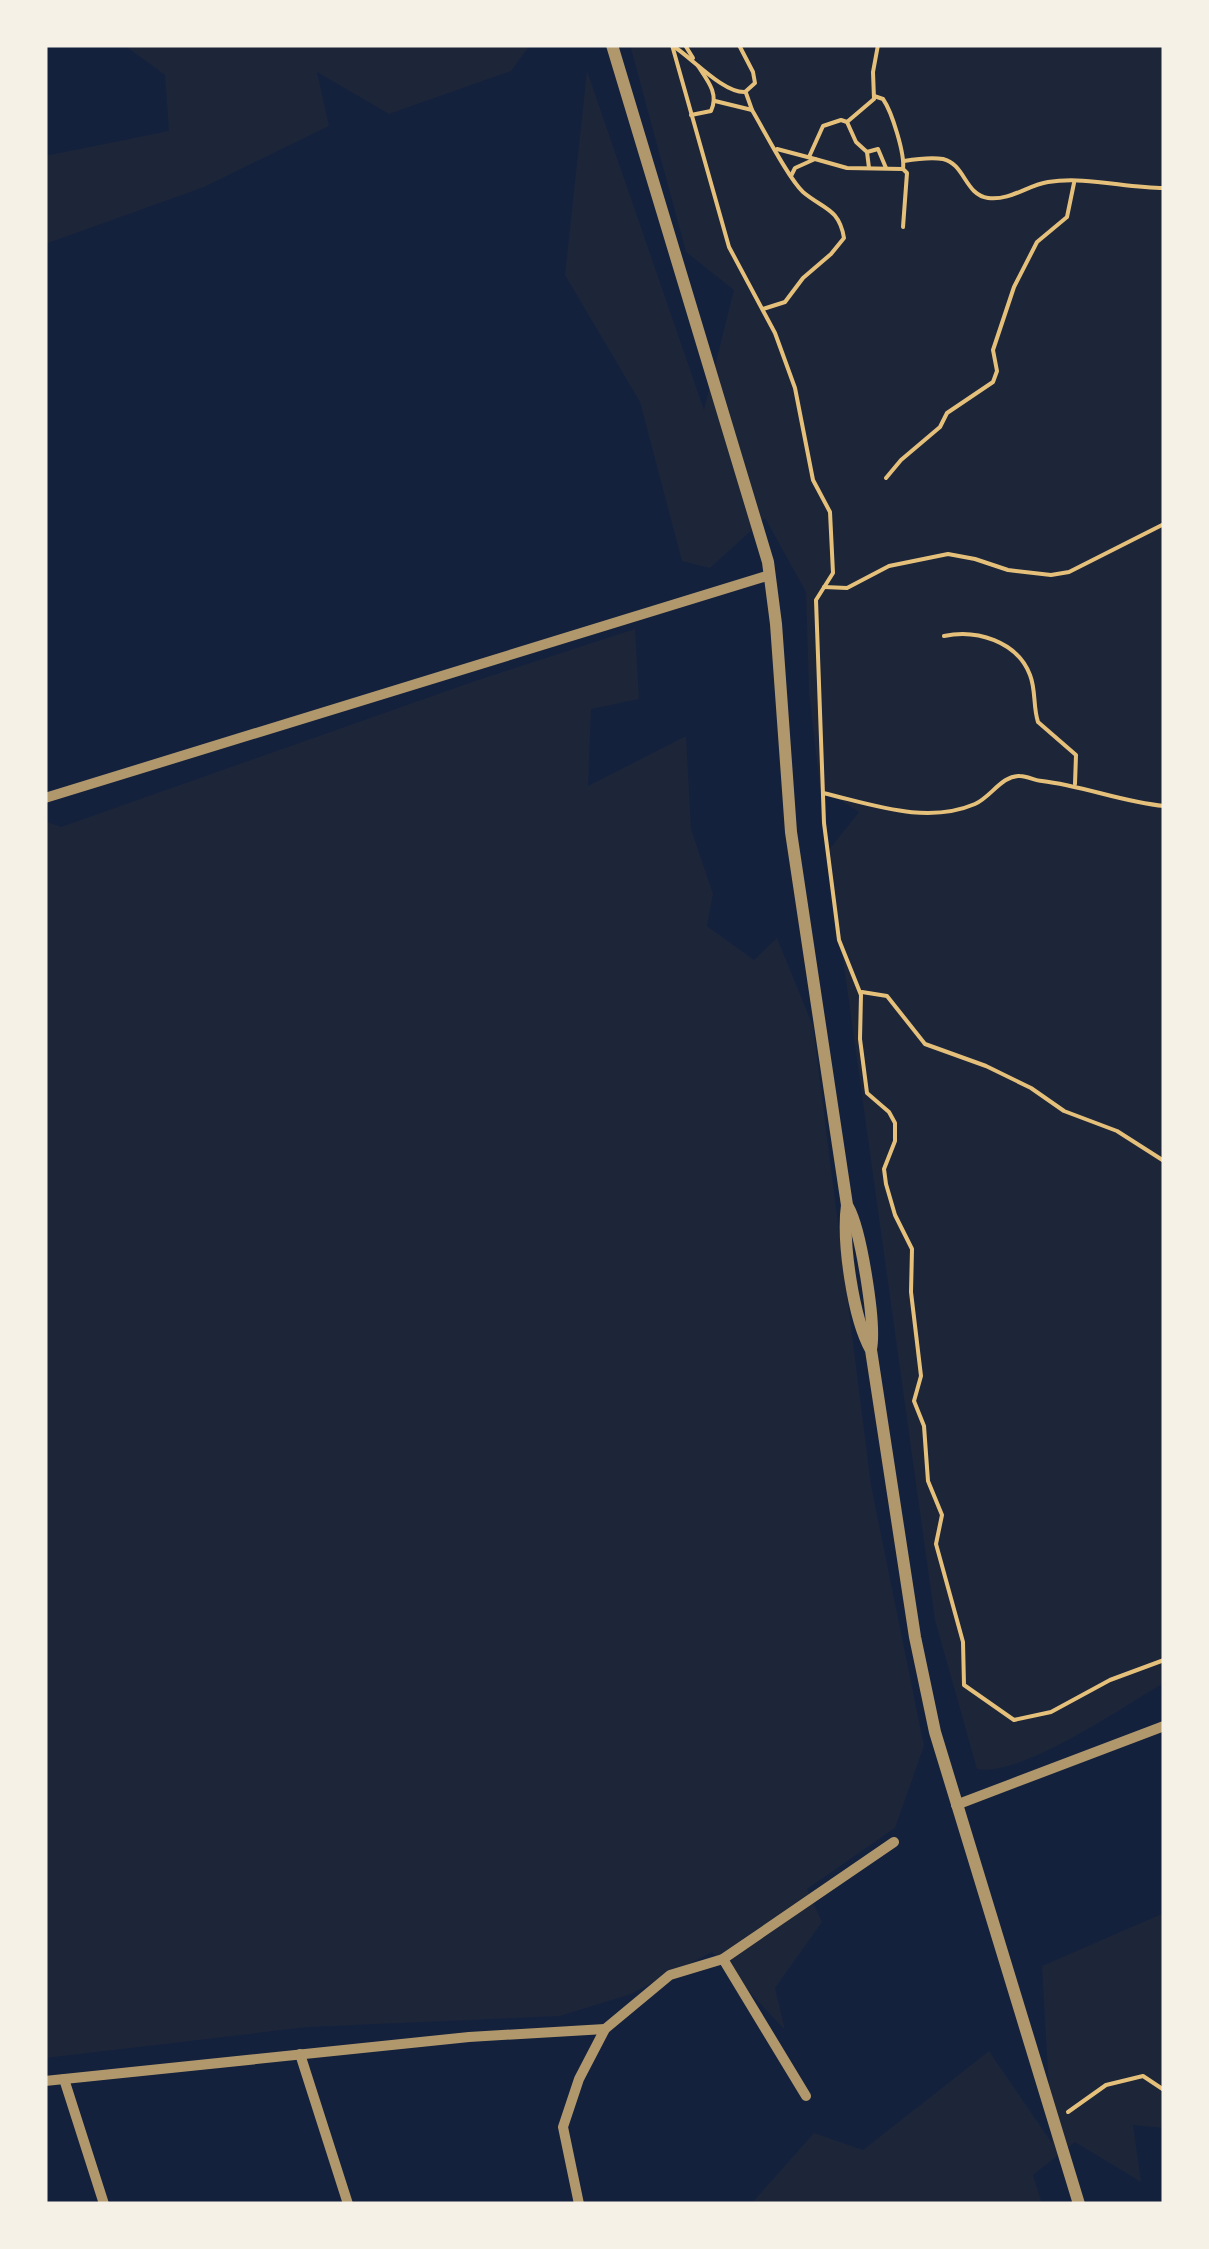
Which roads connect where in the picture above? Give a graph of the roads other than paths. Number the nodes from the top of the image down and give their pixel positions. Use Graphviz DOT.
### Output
graph roads {
  1 [pos="612,45"];
  2 [pos="770,575"];
  3 [pos="45,798"];
  4 [pos="1164,1726"];
  5 [pos="956,1805"];
  6 [pos="894,1842"];
  7 [pos="723,1959"];
  8 [pos="605,2029"];
  9 [pos="300,2054"];
  10 [pos="64,2079"];
  11 [pos="45,2081"];
  12 [pos="806,2096"];
  13 [pos="104,2204"];
  14 [pos="348,2204"];
  15 [pos="579,2204"];
  16 [pos="1079,2204"];
  1 -- 2 [label="street"];
  2 -- 3 [label="street"];
  2 -- 5 [label="street"];
  4 -- 5 [label="street"];
  5 -- 16 [label="street"];
  6 -- 7 [label="street"];
  7 -- 8 [label="street"];
  7 -- 12 [label="street"];
  8 -- 9 [label="street"];
  8 -- 15 [label="street"];
  9 -- 10 [label="street"];
  9 -- 14 [label="street"];
  10 -- 11 [label="street"];
  10 -- 13 [label="street"];
}
